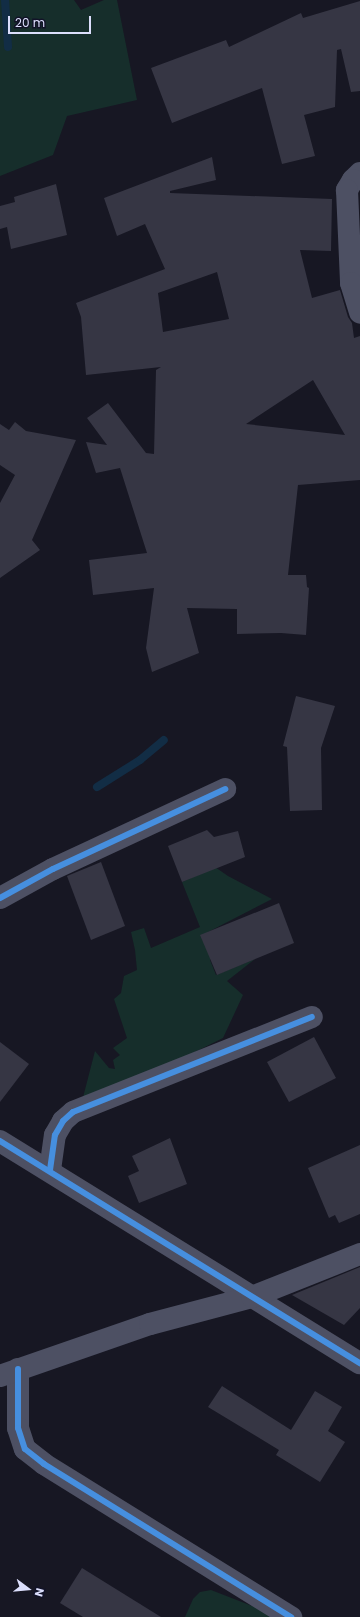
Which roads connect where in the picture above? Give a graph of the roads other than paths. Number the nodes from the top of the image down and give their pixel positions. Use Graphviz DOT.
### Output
graph roads {
  1 [pos="360,173"];
  2 [pos="360,313"];
  3 [pos="225,789"];
  4 [pos="0,898"];
  5 [pos="312,1017"];
  6 [pos="0,1141"];
  7 [pos="50,1170"];
  8 [pos="360,1254"];
  9 [pos="252,1297"];
  10 [pos="360,1363"];
  11 [pos="9,1372"];
  12 [pos="291,1617"];
  1 -- 2 [label="street"];
  3 -- 4 [label="street"];
  5 -- 7 [label="street"];
  6 -- 7 [label="street"];
  7 -- 9 [label="street"];
  8 -- 9 [label="street"];
  9 -- 10 [label="street"];
  9 -- 11 [label="street"];
  11 -- 12 [label="street"];
}
